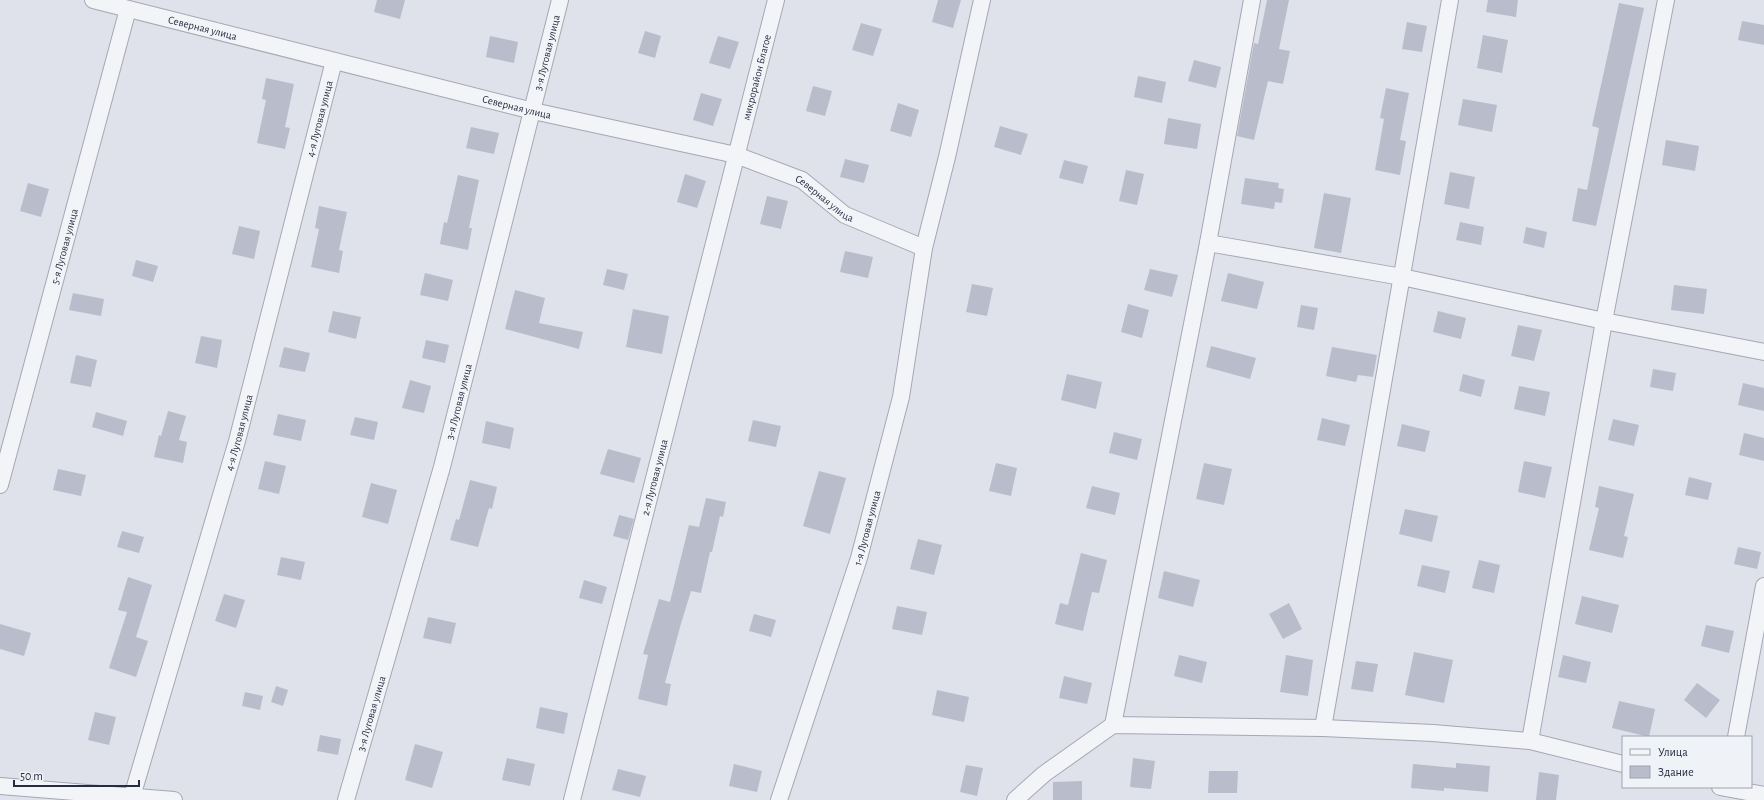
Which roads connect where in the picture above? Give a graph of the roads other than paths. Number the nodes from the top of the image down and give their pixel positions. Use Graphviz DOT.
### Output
graph roads {
  1 [pos="93,0"];
  2 [pos="560,0"];
  3 [pos="776,0"];
  4 [pos="982,0"];
  5 [pos="1252,0"];
  6 [pos="1450,0"];
  7 [pos="1666,0"];
  8 [pos="128,9"];
  9 [pos="334,62"];
  10 [pos="533,111"];
  11 [pos="736,155"];
  12 [pos="1208,243"];
  13 [pos="924,248"];
  14 [pos="1402,277"];
  15 [pos="1604,321"];
  16 [pos="1764,352"];
  17 [pos="0,485"];
  18 [pos="1764,586"];
  19 [pos="1114,724"];
  20 [pos="1323,728"];
  21 [pos="1736,736"];
  22 [pos="1530,741"];
  23 [pos="1622,764"];
  24 [pos="0,786"];
  25 [pos="1724,788"];
  26 [pos="1764,795"];
  27 [pos="132,798"];
  28 [pos="174,800"];
  29 [pos="346,800"];
  30 [pos="572,800"];
  31 [pos="778,800"];
  32 [pos="1015,800"];
  1 -- 8 [label="street, Северная улица"];
  2 -- 10 [label="street, 3-я Луговая улица"];
  3 -- 11 [label="street, микрорайон Благое"];
  4 -- 13 [label="street, 1-я Луговая улица"];
  5 -- 12 [label="street"];
  6 -- 14 [label="street"];
  7 -- 15 [label="street"];
  8 -- 9 [label="street, Северная улица"];
  8 -- 17 [label="street, 5-я Луговая улица"];
  9 -- 10 [label="street, Северная улица"];
  9 -- 27 [label="street, 4-я Луговая улица"];
  10 -- 11 [label="street, Северная улица"];
  10 -- 29 [label="street, 3-я Луговая улица"];
  11 -- 13 [label="street, Северная улица"];
  11 -- 30 [label="street, 2-я Луговая улица"];
  12 -- 14 [label="street"];
  12 -- 19 [label="street"];
  13 -- 31 [label="street, 1-я Луговая улица"];
  14 -- 15 [label="street"];
  14 -- 20 [label="street"];
  15 -- 16 [label="street"];
  15 -- 22 [label="street"];
  18 -- 21 [label="street"];
  19 -- 20 [label="street"];
  19 -- 32 [label="street"];
  20 -- 22 [label="street"];
  22 -- 23 [label="street"];
  24 -- 27 [label="street"];
  25 -- 26 [label="street"];
  27 -- 28 [label="street"];
}
